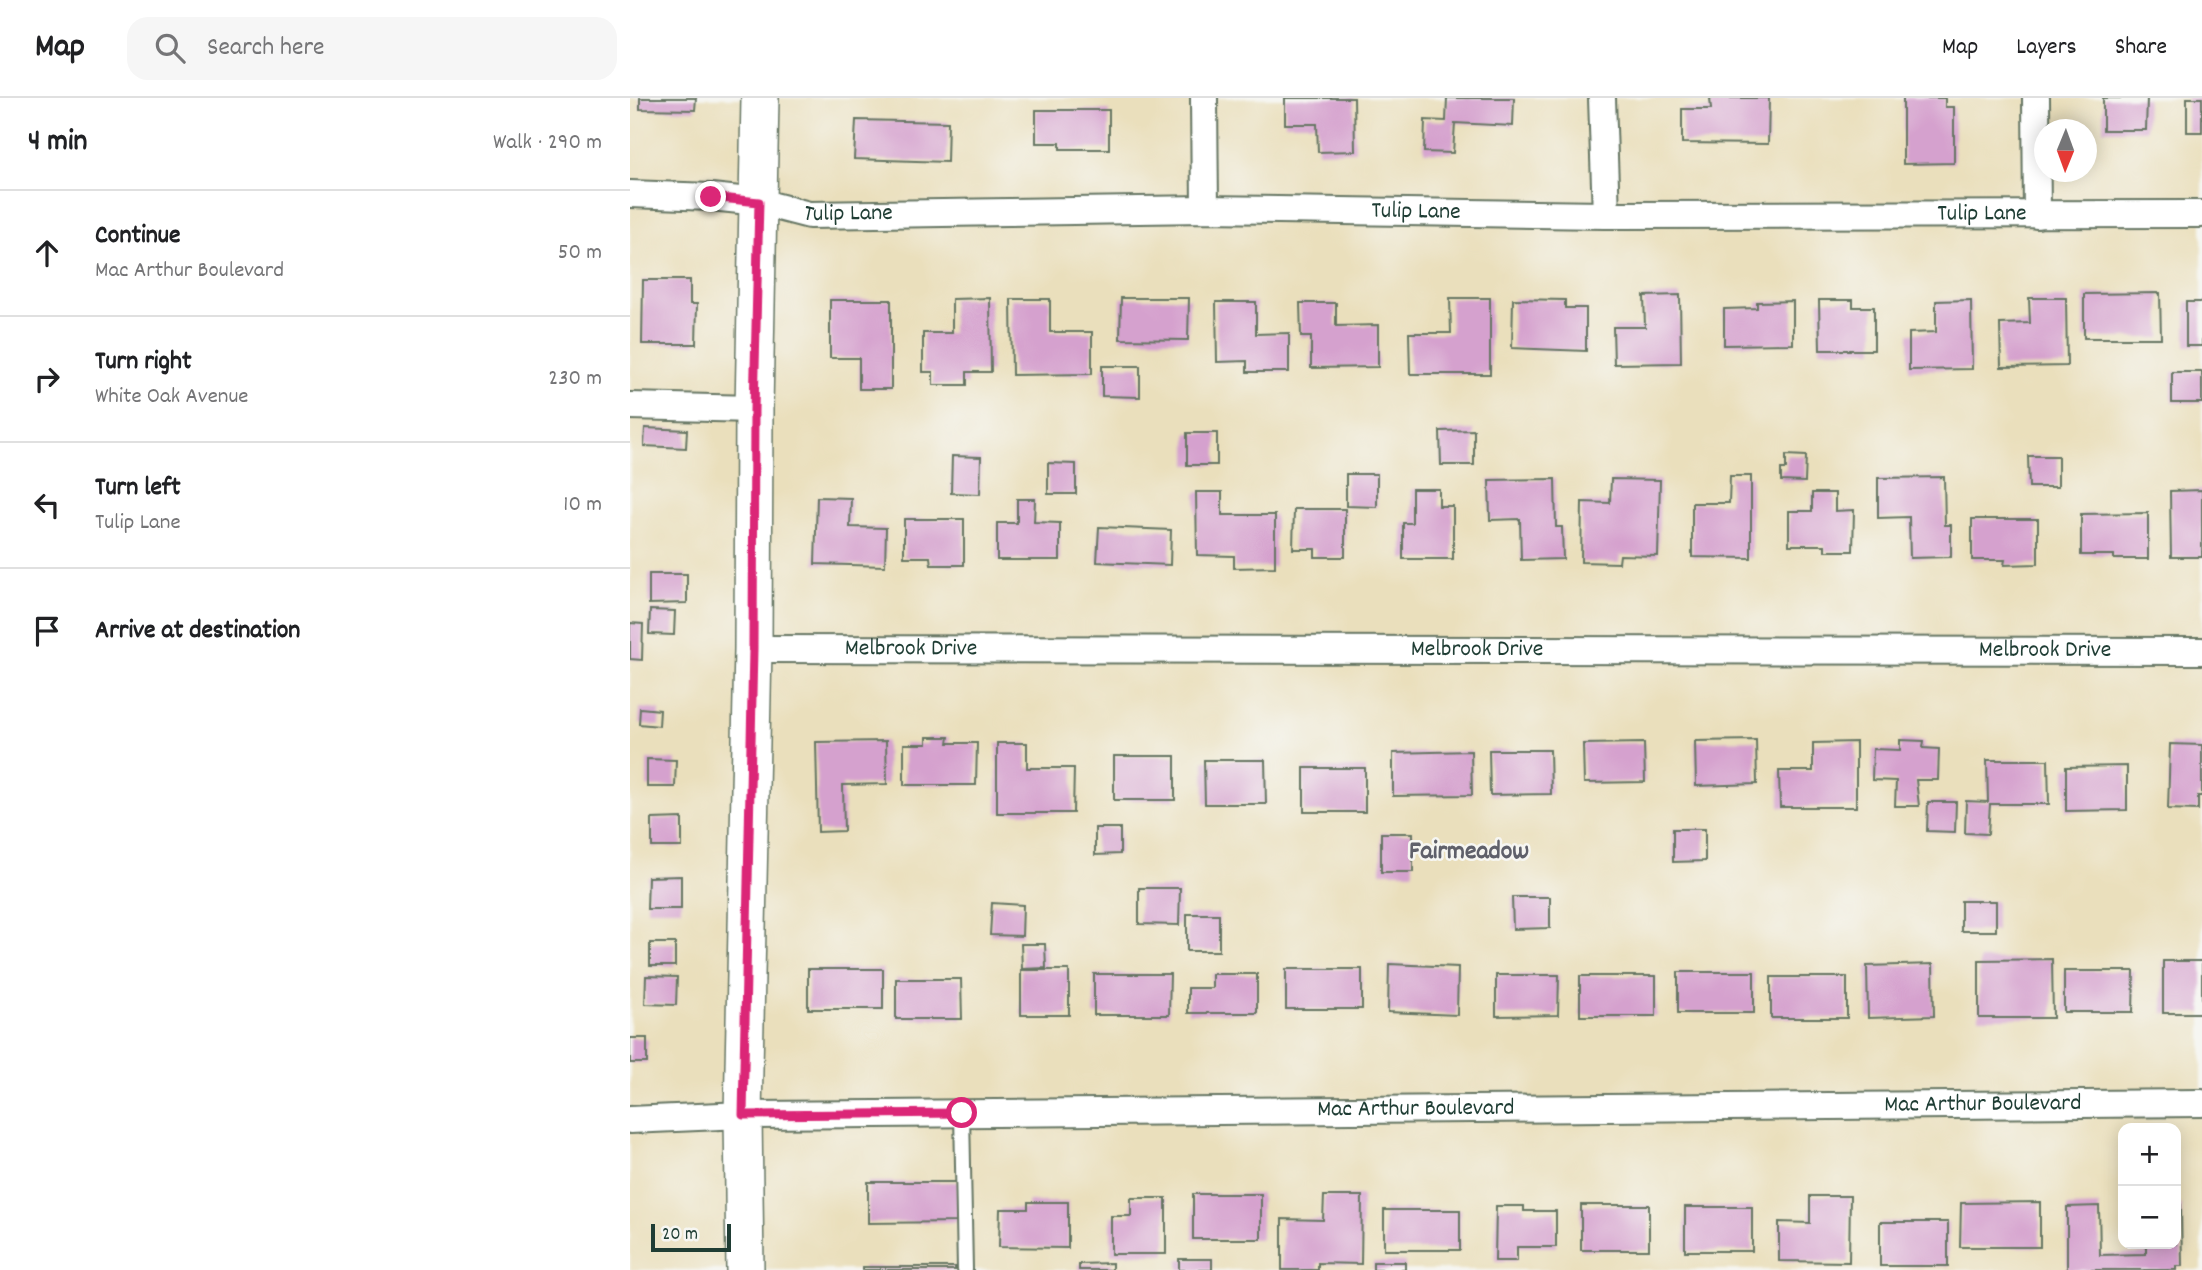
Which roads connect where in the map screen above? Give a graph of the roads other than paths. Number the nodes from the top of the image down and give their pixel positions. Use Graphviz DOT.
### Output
graph roads {
  1 [pos="760,98"];
  2 [pos="1204,98"];
  3 [pos="1602,98"];
  4 [pos="2036,98"];
  5 [pos="630,194"];
  6 [pos="759,202"];
  7 [pos="1205,209"];
  8 [pos="2202,214"];
  9 [pos="1606,215"];
  10 [pos="2037,215"];
  11 [pos="630,406"];
  12 [pos="754,410"];
  13 [pos="753,649"];
  14 [pos="2202,651"];
  15 [pos="2202,1103"];
  16 [pos="962,1113"];
  17 [pos="743,1115"];
  18 [pos="630,1120"];
  19 [pos="744,1270"];
  20 [pos="965,1270"];
  1 -- 6 [label="street"];
  2 -- 7 [label="street"];
  3 -- 9 [label="street"];
  4 -- 10 [label="street"];
  5 -- 6 [label="street, Tulip Lane"];
  6 -- 7 [label="street, Tulip Lane"];
  6 -- 12 [label="street"];
  7 -- 9 [label="street, Tulip Lane"];
  8 -- 10 [label="street, Tulip Lane"];
  9 -- 10 [label="street, Tulip Lane"];
  11 -- 12 [label="street"];
  12 -- 13 [label="street"];
  13 -- 14 [label="street, Melbrook Drive"];
  13 -- 17 [label="street"];
  15 -- 16 [label="street, Mac Arthur Boulevard"];
  16 -- 17 [label="street, Mac Arthur Boulevard"];
  16 -- 20 [label="lane"];
  17 -- 18 [label="street, Mac Arthur Boulevard"];
  17 -- 19 [label="street"];
}
